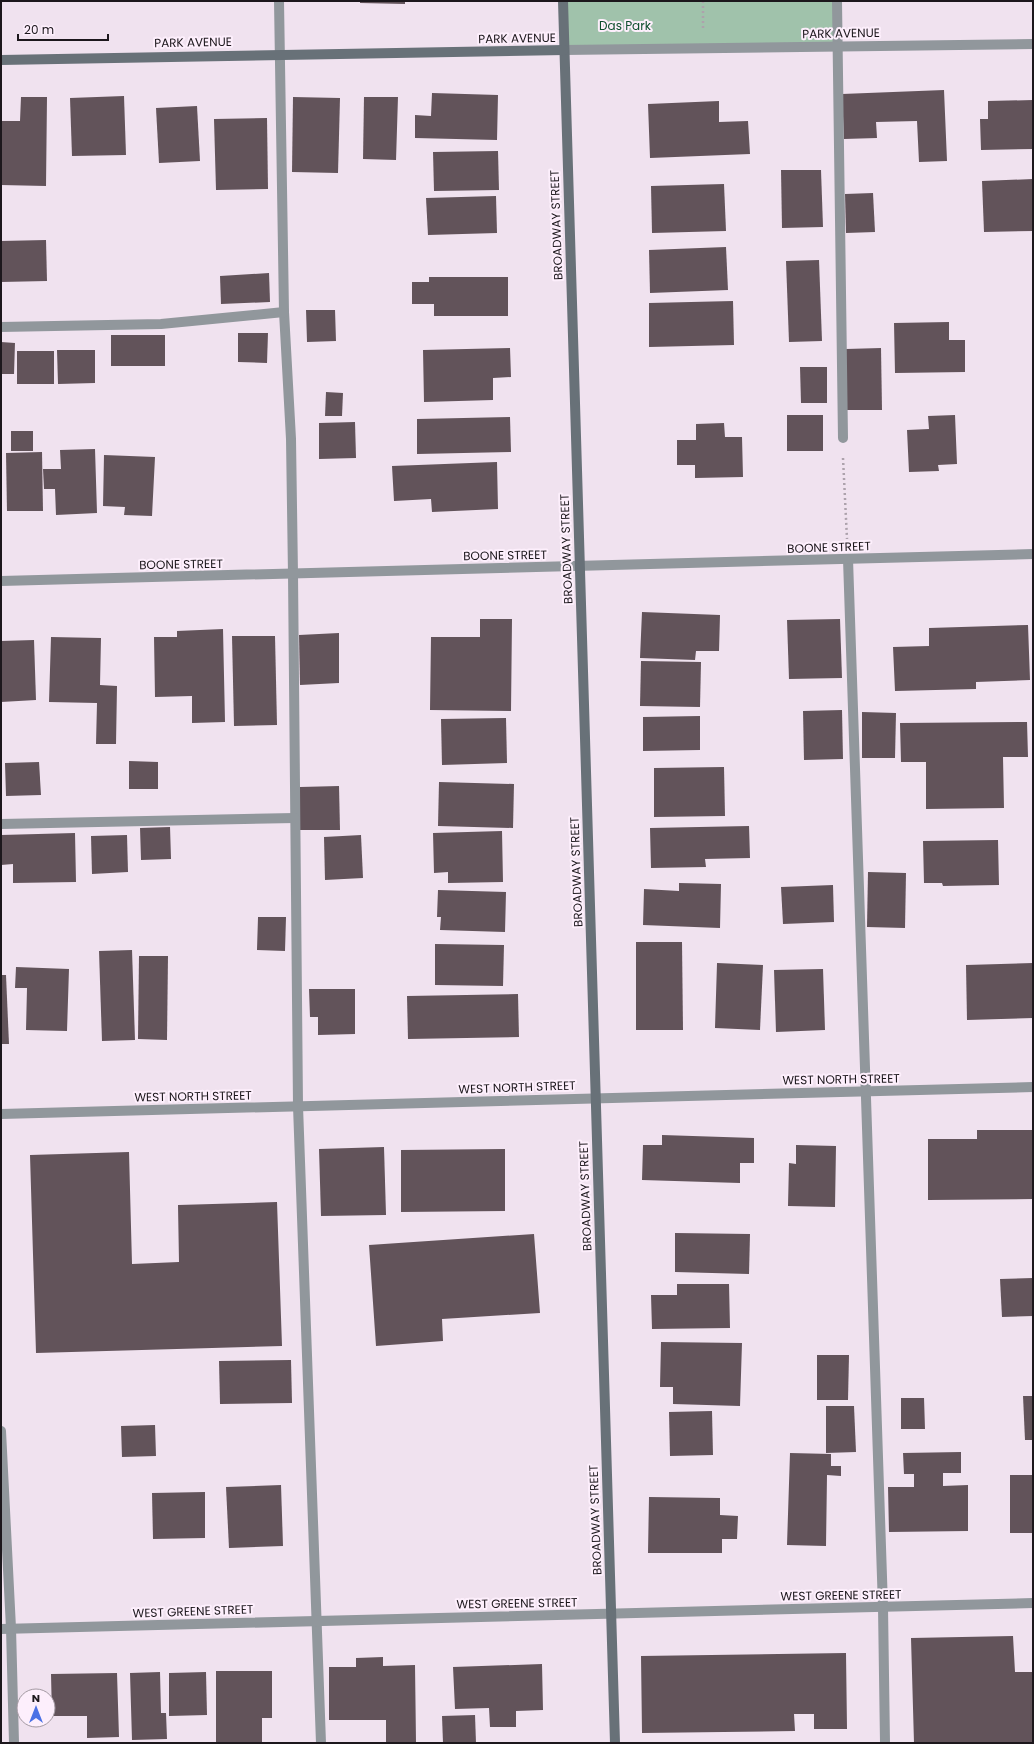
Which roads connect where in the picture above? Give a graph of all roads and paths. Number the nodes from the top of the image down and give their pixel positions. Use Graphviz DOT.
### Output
graph roads {
  1 [pos="279,1"];
  2 [pos="562,1"];
  3 [pos="703,1"];
  4 [pos="837,1"];
  5 [pos="1033,44"];
  6 [pos="837,46"];
  7 [pos="704,48"];
  8 [pos="564,50"];
  9 [pos="279,54"];
  10 [pos="1,60"];
  11 [pos="284,312"];
  12 [pos="1,327"];
  13 [pos="842,438"];
  14 [pos="1033,554"];
  15 [pos="848,559"];
  16 [pos="580,566"];
  17 [pos="293,574"];
  18 [pos="1,581"];
  19 [pos="295,818"];
  20 [pos="1,824"];
  21 [pos="1033,1087"];
  22 [pos="866,1091"];
  23 [pos="596,1098"];
  24 [pos="298,1106"];
  25 [pos="1,1114"];
  26 [pos="1,1431"];
  27 [pos="1033,1603"];
  28 [pos="883,1607"];
  29 [pos="611,1613"];
  30 [pos="317,1620"];
  31 [pos="6,1628"];
  32 [pos="14,1743"];
  33 [pos="321,1743"];
  34 [pos="615,1743"];
  35 [pos="885,1743"];
  1 -- 9 [label="street"];
  2 -- 8 [label="street, BROADWAY STREET"];
  3 -- 7 [label="path"];
  4 -- 6 [label="street"];
  5 -- 6 [label="street, PARK AVENUE"];
  6 -- 7 [label="street, PARK AVENUE"];
  6 -- 13 [label="street"];
  7 -- 8 [label="street, PARK AVENUE"];
  8 -- 9 [label="street, PARK AVENUE"];
  8 -- 16 [label="street, BROADWAY STREET"];
  9 -- 10 [label="street, PARK AVENUE"];
  9 -- 11 [label="street"];
  11 -- 12 [label="street"];
  11 -- 17 [label="street"];
  13 -- 15 [label="path"];
  14 -- 15 [label="street, BOONE STREET"];
  15 -- 16 [label="street, BOONE STREET"];
  15 -- 22 [label="street"];
  16 -- 17 [label="street, BOONE STREET"];
  16 -- 23 [label="street, BROADWAY STREET"];
  17 -- 18 [label="street, BOONE STREET"];
  17 -- 19 [label="street"];
  19 -- 20 [label="street"];
  19 -- 24 [label="street"];
  21 -- 22 [label="street, WEST NORTH STREET"];
  22 -- 23 [label="street, WEST NORTH STREET"];
  22 -- 28 [label="street"];
  23 -- 24 [label="street, WEST NORTH STREET"];
  23 -- 29 [label="street, BROADWAY STREET"];
  24 -- 25 [label="street, WEST NORTH STREET"];
  24 -- 30 [label="street"];
  26 -- 31 [label="street"];
  27 -- 28 [label="street, WEST GREENE STREET"];
  28 -- 29 [label="street, WEST GREENE STREET"];
  28 -- 35 [label="street"];
  29 -- 30 [label="street, WEST GREENE STREET"];
  29 -- 34 [label="street, BROADWAY STREET"];
  30 -- 31 [label="street, WEST GREENE STREET"];
  30 -- 33 [label="street"];
  31 -- 32 [label="street"];
}
